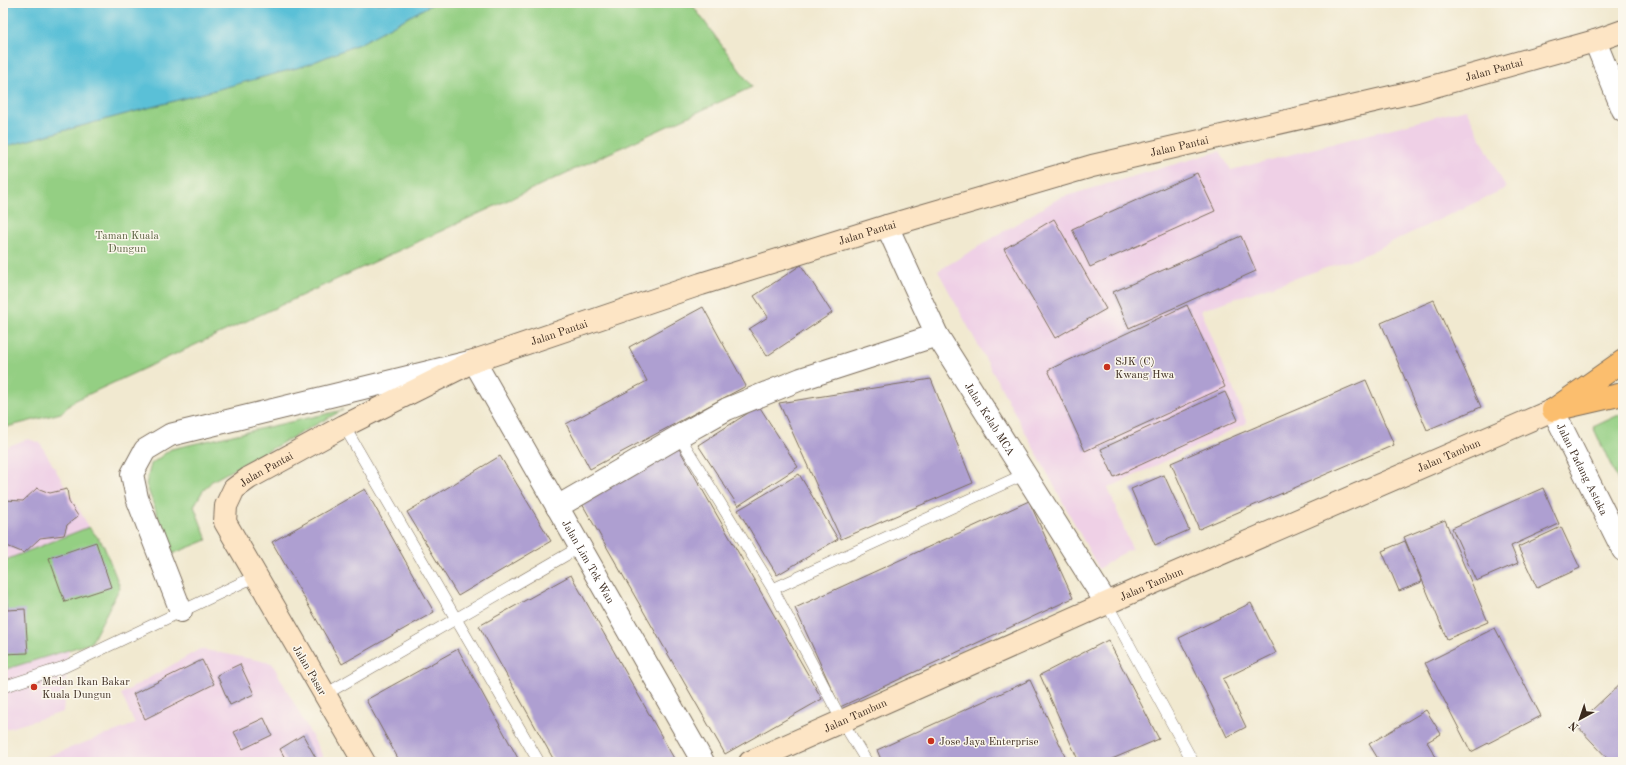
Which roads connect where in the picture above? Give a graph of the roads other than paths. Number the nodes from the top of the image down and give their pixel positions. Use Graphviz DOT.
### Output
graph roads {
  1 [pos="1623,31"];
  2 [pos="1595,41"];
  3 [pos="1623,110"];
  4 [pos="887,226"];
  5 [pos="937,335"];
  6 [pos="474,361"];
  7 [pos="1623,361"];
  8 [pos="1623,394"];
  9 [pos="1553,410"];
  10 [pos="344,426"];
  11 [pos="679,436"];
  12 [pos="1025,474"];
  13 [pos="557,507"];
  14 [pos="580,547"];
  15 [pos="1623,550"];
  16 [pos="256,576"];
  17 [pos="773,589"];
  18 [pos="1107,604"];
  19 [pos="181,611"];
  20 [pos="456,619"];
  21 [pos="3,687"];
  22 [pos="324,696"];
  23 [pos="842,721"];
  24 [pos="364,762"];
  25 [pos="539,762"];
  26 [pos="703,762"];
  27 [pos="750,762"];
  28 [pos="867,762"];
  29 [pos="1193,762"];
  1 -- 2 [label="main road, Jalan Pantai"];
  2 -- 3 [label="street"];
  2 -- 4 [label="main road, Jalan Pantai"];
  4 -- 5 [label="street, Jalan Kelab MCA"];
  4 -- 6 [label="main road, Jalan Pantai"];
  5 -- 11 [label="street"];
  5 -- 12 [label="street, Jalan Kelab MCA"];
  6 -- 10 [label="main road, Jalan Pantai"];
  6 -- 13 [label="street, Jalan Lim Tek Wan"];
  6 -- 19 [label="street"];
  7 -- 9 [label="main road"];
  8 -- 9 [label="main road"];
  9 -- 15 [label="street, Jalan Padang Astaka"];
  9 -- 18 [label="main road, Jalan Tambun"];
  10 -- 16 [label="main road, Jalan Pantai"];
  10 -- 20 [label="lane"];
  11 -- 13 [label="street"];
  11 -- 17 [label="lane"];
  12 -- 17 [label="lane"];
  12 -- 18 [label="street, Jalan Kelab MCA"];
  13 -- 14 [label="street, Jalan Lim Tek Wan"];
  14 -- 20 [label="lane"];
  14 -- 26 [label="street, Jalan Lim Tek Wan"];
  16 -- 19 [label="lane"];
  16 -- 22 [label="main road, Jalan Pasar"];
  17 -- 23 [label="lane"];
  18 -- 23 [label="main road, Jalan Tambun"];
  18 -- 29 [label="lane"];
  19 -- 21 [label="lane"];
  20 -- 22 [label="lane"];
  20 -- 25 [label="lane"];
  22 -- 24 [label="main road, Jalan Pasar"];
  23 -- 27 [label="main road, Jalan Tambun"];
  23 -- 28 [label="lane"];
}
